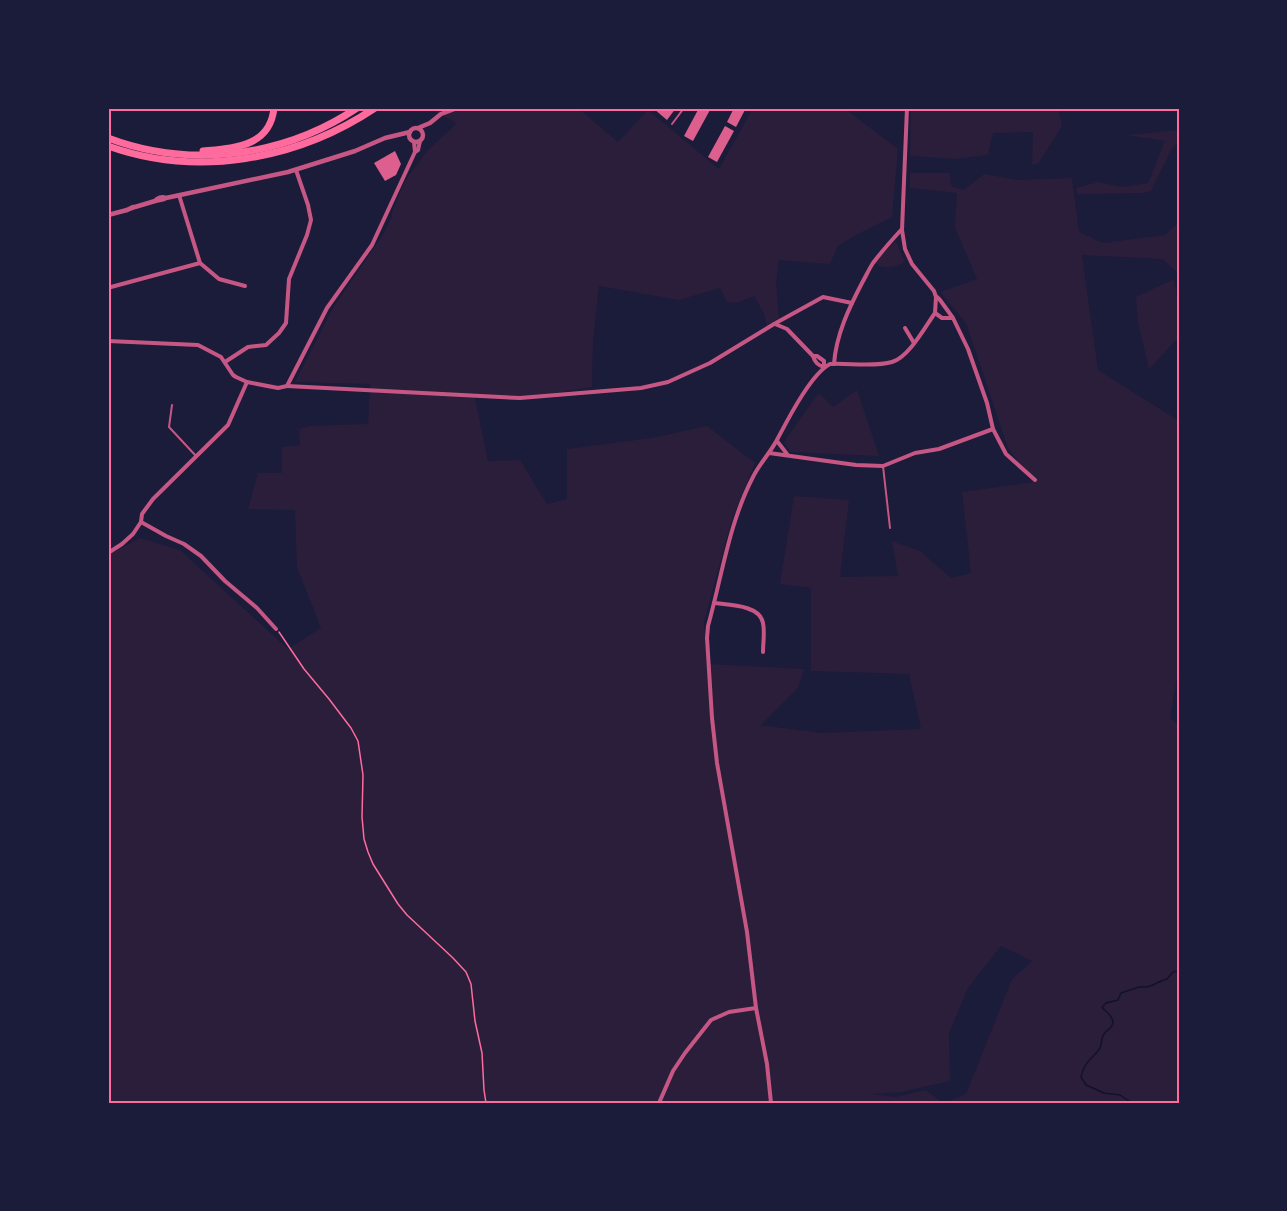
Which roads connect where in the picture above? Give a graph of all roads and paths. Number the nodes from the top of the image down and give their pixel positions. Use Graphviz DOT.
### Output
graph roads {
  1 [pos="274,108"];
  2 [pos="357,108"];
  3 [pos="375,108"];
  4 [pos="458,108"];
  5 [pos="684,108"];
  6 [pos="908,108"];
  7 [pos="429,123"];
  8 [pos="672,124"];
  9 [pos="418,128"];
  10 [pos="410,132"];
  11 [pos="397,135"];
  12 [pos="424,135"];
  13 [pos="108,137"];
  14 [pos="412,140"];
  15 [pos="420,141"];
  16 [pos="108,146"];
  17 [pos="415,152"];
  18 [pos="296,170"];
  19 [pos="179,194"];
  20 [pos="108,215"];
  21 [pos="902,230"];
  22 [pos="200,263"];
  23 [pos="245,286"];
  24 [pos="111,287"];
  25 [pos="936,297"];
  26 [pos="852,303"];
  27 [pos="935,313"];
  28 [pos="953,318"];
  29 [pos="774,324"];
  30 [pos="905,328"];
  31 [pos="108,341"];
  32 [pos="914,343"];
  33 [pos="225,362"];
  34 [pos="834,363"];
  35 [pos="824,367"];
  36 [pos="247,382"];
  37 [pos="287,386"];
  38 [pos="172,405"];
  39 [pos="993,429"];
  40 [pos="777,441"];
  41 [pos="769,453"];
  42 [pos="787,455"];
  43 [pos="196,456"];
  44 [pos="883,466"];
  45 [pos="1035,480"];
  46 [pos="141,522"];
  47 [pos="890,528"];
  48 [pos="108,553"];
  49 [pos="714,603"];
  50 [pos="276,629"];
  51 [pos="763,652"];
  52 [pos="756,1008"];
  53 [pos="486,1103"];
  54 [pos="658,1103"];
  55 [pos="771,1103"];
  1 -- 13 [label="highway"];
  2 -- 13 [label="highway"];
  3 -- 16 [label="highway"];
  4 -- 7 [label="street"];
  5 -- 8 [label="lane"];
  6 -- 21 [label="street"];
  7 -- 9 [label="street"];
  7 -- 12 [label="street"];
  9 -- 10 [label="street"];
  9 -- 12 [label="street"];
  10 -- 11 [label="street"];
  10 -- 14 [label="street"];
  11 -- 14 [label="street"];
  11 -- 18 [label="street"];
  12 -- 15 [label="street"];
  14 -- 15 [label="street"];
  14 -- 17 [label="street"];
  15 -- 17 [label="street"];
  17 -- 37 [label="street"];
  18 -- 19 [label="street"];
  18 -- 33 [label="street"];
  19 -- 20 [label="street"];
  19 -- 22 [label="street"];
  21 -- 25 [label="street"];
  21 -- 26 [label="street"];
  22 -- 23 [label="street"];
  22 -- 24 [label="street"];
  25 -- 27 [label="street"];
  25 -- 28 [label="street"];
  26 -- 29 [label="street"];
  26 -- 34 [label="street"];
  27 -- 28 [label="street"];
  27 -- 32 [label="street"];
  28 -- 39 [label="street"];
  29 -- 35 [label="street"];
  29 -- 37 [label="street"];
  30 -- 32 [label="street"];
  31 -- 33 [label="street"];
  32 -- 34 [label="street"];
  33 -- 36 [label="street"];
  34 -- 35 [label="street"];
  35 -- 40 [label="street"];
  36 -- 37 [label="street"];
  36 -- 43 [label="street"];
  38 -- 43 [label="lane"];
  39 -- 44 [label="street"];
  39 -- 45 [label="street"];
  40 -- 41 [label="street"];
  40 -- 42 [label="street"];
  41 -- 42 [label="street"];
  41 -- 49 [label="street"];
  42 -- 44 [label="street"];
  43 -- 46 [label="street"];
  44 -- 47 [label="lane"];
  46 -- 48 [label="street"];
  46 -- 50 [label="street"];
  49 -- 51 [label="street"];
  49 -- 52 [label="street"];
  50 -- 53 [label="path"];
  52 -- 54 [label="street"];
  52 -- 55 [label="street"];
}
